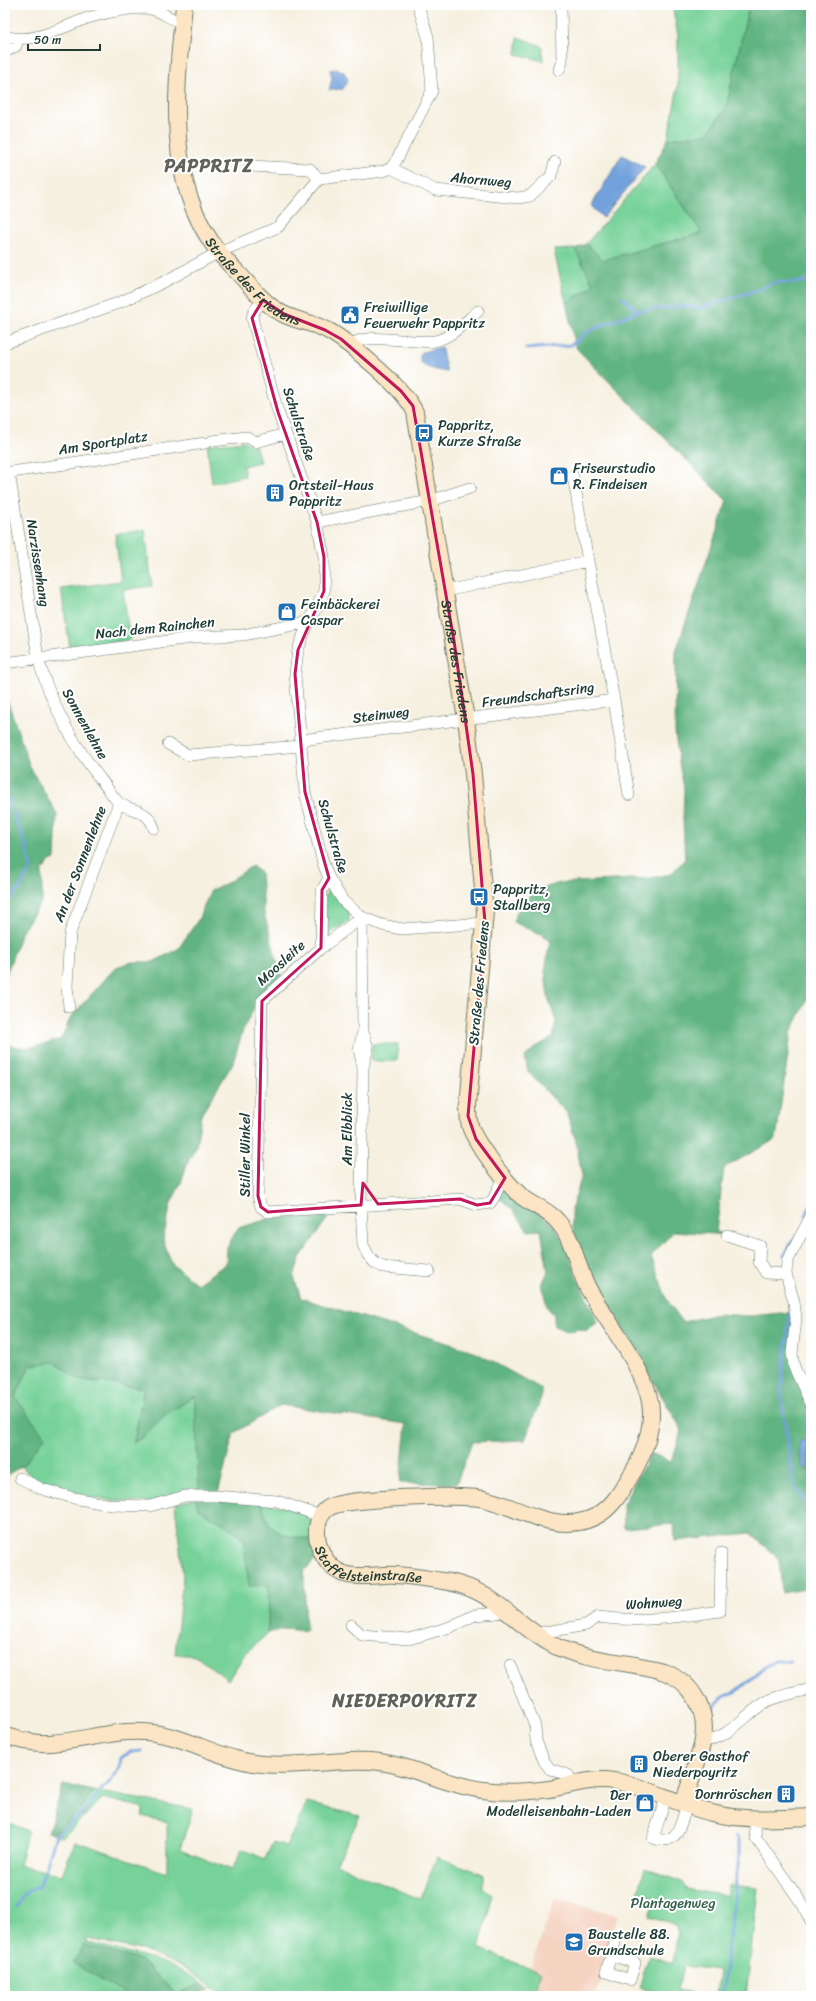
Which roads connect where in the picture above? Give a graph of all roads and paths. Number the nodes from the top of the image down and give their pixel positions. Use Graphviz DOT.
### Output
graph roads {
  1 [pos="184,5"];
  2 [pos="418,5"];
  3 [pos="561,5"];
  4 [pos="183,23"];
  5 [pos="5,36"];
  6 [pos="18,38"];
  7 [pos="5,52"];
  8 [pos="559,70"];
  9 [pos="555,162"];
  10 [pos="250,166"];
  11 [pos="391,168"];
  12 [pos="319,179"];
  13 [pos="219,252"];
  14 [pos="263,300"];
  15 [pos="478,311"];
  16 [pos="5,343"];
  17 [pos="349,346"];
  18 [pos="285,434"];
  19 [pos="7,472"];
  20 [pos="573,476"];
  21 [pos="470,488"];
  22 [pos="430,501"];
  23 [pos="316,522"];
  24 [pos="588,561"];
  25 [pos="445,591"];
  26 [pos="308,622"];
  27 [pos="38,658"];
  28 [pos="5,663"];
  29 [pos="614,700"];
  30 [pos="466,719"];
  31 [pos="301,743"];
  32 [pos="168,744"];
  33 [pos="629,795"];
  34 [pos="119,803"];
  35 [pos="154,828"];
  36 [pos="329,878"];
  37 [pos="362,917"];
  38 [pos="485,923"];
  39 [pos="321,948"];
  40 [pos="262,1000"];
  41 [pos="69,1007"];
  42 [pos="505,1178"];
  43 [pos="362,1191"];
  44 [pos="378,1204"];
  45 [pos="361,1205"];
  46 [pos="811,1216"];
  47 [pos="727,1235"];
  48 [pos="430,1271"];
  49 [pos="786,1274"];
  50 [pos="622,1343"];
  51 [pos="811,1404"];
  52 [pos="20,1478"];
  53 [pos="320,1516"];
  54 [pos="721,1553"];
  55 [pos="504,1609"];
  56 [pos="351,1625"];
  57 [pos="535,1634"];
  58 [pos="510,1665"];
  59 [pos="811,1689"];
  60 [pos="5,1736"];
  61 [pos="703,1741"];
  62 [pos="573,1783"];
  63 [pos="666,1798"];
  64 [pos="685,1804"];
  65 [pos="811,1817"];
  66 [pos="754,1819"];
  67 [pos="811,1922"];
  68 [pos="615,1943"];
  69 [pos="611,1955"];
  1 -- 4 [label="street, Straße des Friedens"];
  2 -- 11 [label="street"];
  3 -- 8 [label="street"];
  4 -- 6 [label="street"];
  4 -- 13 [label="street, Straße des Friedens"];
  5 -- 6 [label="street"];
  6 -- 7 [label="street"];
  9 -- 11 [label="street, Ahornweg"];
  10 -- 12 [label="street"];
  11 -- 12 [label="street"];
  12 -- 13 [label="street"];
  13 -- 14 [label="street, Straße des Friedens"];
  13 -- 16 [label="street"];
  14 -- 17 [label="street, Straße des Friedens"];
  14 -- 18 [label="street, Schulstraße"];
  15 -- 17 [label="street"];
  17 -- 22 [label="street, Straße des Friedens"];
  18 -- 19 [label="street, Am Sportplatz"];
  18 -- 23 [label="street, Schulstraße"];
  19 -- 27 [label="street, Narzissenhang"];
  20 -- 24 [label="street, Freundschaftsring"];
  21 -- 22 [label="street"];
  22 -- 23 [label="street"];
  22 -- 25 [label="street, Straße des Friedens"];
  23 -- 26 [label="street, Schulstraße"];
  24 -- 25 [label="street"];
  24 -- 29 [label="street, Freundschaftsring"];
  25 -- 30 [label="street, Straße des Friedens"];
  26 -- 27 [label="street, Nach dem Rainchen"];
  26 -- 31 [label="street, Schulstraße"];
  27 -- 28 [label="street, Nach dem Rainchen"];
  27 -- 34 [label="street, Sonnenlehne"];
  29 -- 30 [label="street, Freundschaftsring"];
  29 -- 33 [label="street, Freundschaftsring"];
  30 -- 31 [label="street, Steinweg"];
  30 -- 38 [label="street, Straße des Friedens"];
  31 -- 32 [label="street"];
  31 -- 36 [label="street, Schulstraße"];
  34 -- 35 [label="street, Sonnenlehne"];
  34 -- 41 [label="street, An der Sonnenlehne"];
  36 -- 37 [label="street, Schulstraße"];
  36 -- 39 [label="street, Moosleite"];
  37 -- 38 [label="street, Schulstraße"];
  37 -- 39 [label="street, Moosleite"];
  37 -- 43 [label="street, Am Elbblick"];
  38 -- 42 [label="street, Straße des Friedens"];
  39 -- 40 [label="street, Moosleite"];
  40 -- 45 [label="street, Stiller Winkel"];
  42 -- 44 [label="street"];
  42 -- 50 [label="street, Straße des Friedens"];
  43 -- 44 [label="street"];
  43 -- 45 [label="street, Am Elbblick"];
  44 -- 45 [label="street"];
  45 -- 48 [label="street, Am Elbblick"];
  46 -- 49 [label="street"];
  47 -- 49 [label="street"];
  49 -- 51 [label="street"];
  50 -- 53 [label="street, Staffelsteinstraße"];
  52 -- 53 [label="street"];
  53 -- 55 [label="street, Staffelsteinstraße"];
  54 -- 57 [label="street, Wohnweg"];
  55 -- 56 [label="street"];
  55 -- 57 [label="street, Staffelsteinstraße"];
  57 -- 61 [label="street, Staffelsteinstraße"];
  58 -- 62 [label="street"];
  59 -- 61 [label="street"];
  60 -- 62 [label="street"];
  61 -- 64 [label="street, Staffelsteinstraße"];
  62 -- 63 [label="street"];
  63 -- 64 [label="street"];
  63 -- 64 [label="street"];
  64 -- 66 [label="street"];
  65 -- 66 [label="street"];
  66 -- 67 [label="street"];
  68 -- 69 [label="street"];
}
